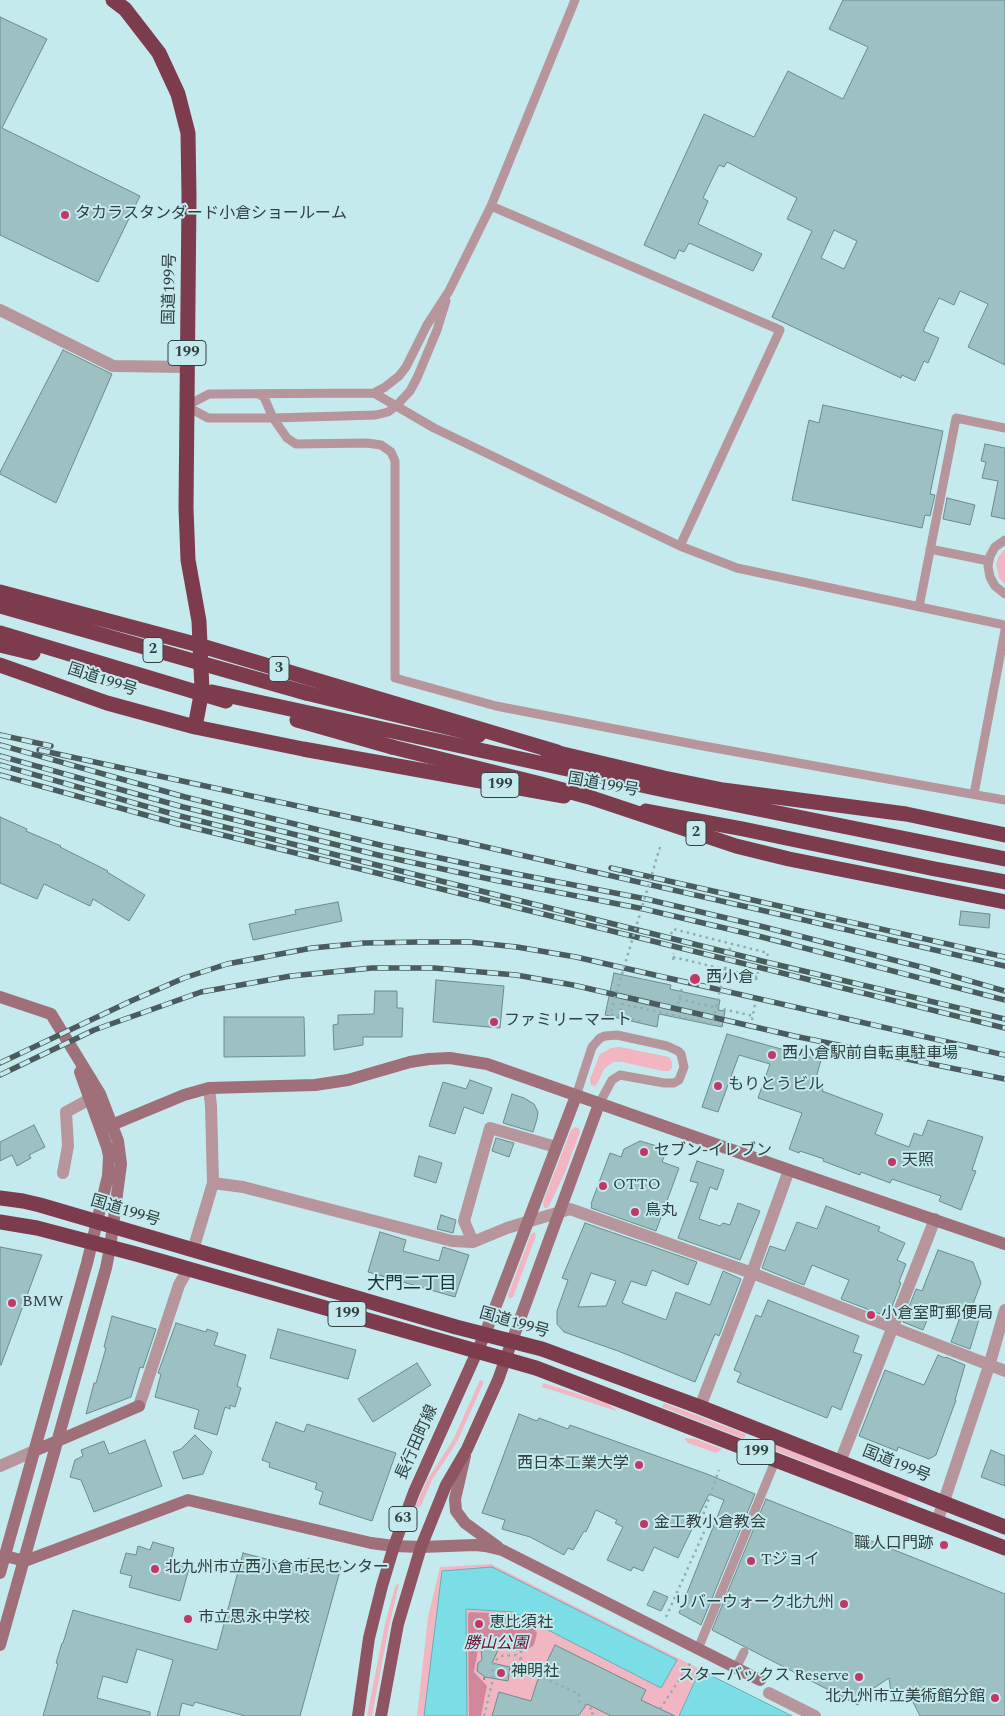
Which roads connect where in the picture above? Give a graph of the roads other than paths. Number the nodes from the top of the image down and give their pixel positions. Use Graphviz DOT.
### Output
graph roads {
  1 [pos="113,0"];
  2 [pos="575,0"];
  3 [pos="491,206"];
  4 [pos="448,291"];
  5 [pos="0,310"];
  6 [pos="187,367"];
  7 [pos="374,393"];
  8 [pos="258,394"];
  9 [pos="186,406"];
  10 [pos="396,406"];
  11 [pos="272,418"];
  12 [pos="1005,428"];
  13 [pos="1005,540"];
  14 [pos="680,546"];
  15 [pos="930,549"];
  16 [pos="989,561"];
  17 [pos="0,592"];
  18 [pos="1005,594"];
  19 [pos="0,606"];
  20 [pos="918,607"];
  21 [pos="1005,625"];
  22 [pos="0,627"];
  23 [pos="1005,630"];
  24 [pos="0,633"];
  25 [pos="0,645"];
  26 [pos="0,665"];
  27 [pos="202,690"];
  28 [pos="226,701"];
  29 [pos="194,727"];
  30 [pos="556,752"];
  31 [pos="974,794"];
  32 [pos="1005,800"];
  33 [pos="1005,835"];
  34 [pos="1005,859"];
  35 [pos="1005,882"];
  36 [pos="1005,902"];
  37 [pos="0,997"];
  38 [pos="209,1088"];
  39 [pos="94,1096"];
  40 [pos="576,1096"];
  41 [pos="599,1104"];
  42 [pos="107,1127"];
  43 [pos="556,1147"];
  44 [pos="790,1170"];
  45 [pos="63,1173"];
  46 [pos="213,1183"];
  47 [pos="0,1198"];
  48 [pos="559,1213"];
  49 [pos="936,1219"];
  50 [pos="97,1222"];
  51 [pos="0,1223"];
  52 [pos="526,1223"];
  53 [pos="112,1227"];
  54 [pos="473,1242"];
  55 [pos="92,1243"];
  56 [pos="1005,1244"];
  57 [pos="110,1248"];
  58 [pos="193,1250"];
  59 [pos="188,1269"];
  60 [pos="752,1274"];
  61 [pos="1005,1310"];
  62 [pos="892,1327"];
  63 [pos="486,1334"];
  64 [pos="512,1341"];
  65 [pos="478,1352"];
  66 [pos="506,1359"];
  67 [pos="989,1366"];
  68 [pos="1005,1371"];
  69 [pos="700,1407"];
  70 [pos="56,1442"];
  71 [pos="467,1448"];
  72 [pos="34,1451"];
  73 [pos="776,1459"];
  74 [pos="840,1462"];
  75 [pos="0,1466"];
  76 [pos="944,1503"];
  77 [pos="937,1522"];
  78 [pos="1005,1527"];
  79 [pos="394,1546"];
  80 [pos="421,1547"];
  81 [pos="1005,1548"];
  82 [pos="502,1550"];
  83 [pos="5,1556"];
  84 [pos="25,1561"];
  85 [pos="0,1573"];
  86 [pos="0,1646"];
  87 [pos="698,1649"];
  88 [pos="744,1652"];
  89 [pos="736,1668"];
  90 [pos="760,1680"];
  91 [pos="770,1693"];
  92 [pos="358,1716"];
  93 [pos="381,1716"];
  94 [pos="815,1716"];
  1 -- 6 [label="highway, 国道199号 / 199"];
  2 -- 3 [label="lane"];
  3 -- 4 [label="lane"];
  3 -- 14 [label="lane"];
  4 -- 7 [label="lane"];
  4 -- 10 [label="lane"];
  5 -- 6 [label="street"];
  6 -- 9 [label="highway, 国道199号 / 199"];
  7 -- 8 [label="lane"];
  7 -- 10 [label="lane"];
  8 -- 9 [label="lane"];
  8 -- 11 [label="lane"];
  9 -- 11 [label="lane"];
  9 -- 27 [label="highway, 国道199号 / 199"];
  10 -- 11 [label="lane"];
  10 -- 14 [label="lane"];
  11 -- 31 [label="lane"];
  12 -- 15 [label="lane"];
  13 -- 16 [label="lane"];
  14 -- 20 [label="lane"];
  15 -- 16 [label="lane"];
  15 -- 20 [label="lane"];
  16 -- 18 [label="lane"];
  17 -- 30 [label="highway, 3, bridge"];
  19 -- 30 [label="highway, 2, bridge"];
  20 -- 21 [label="lane"];
  22 -- 27 [label="highway, 国道199号 / 199"];
  23 -- 31 [label="lane"];
  24 -- 28 [label="highway, 2, bridge"];
  25 -- 28 [label="highway, bridge"];
  26 -- 29 [label="highway, 国道199号 / 199"];
  27 -- 29 [label="highway, 国道199号 / 199"];
  27 -- 34 [label="highway, 国道199号 / 199"];
  28 -- 36 [label="highway, 2, bridge"];
  29 -- 35 [label="highway, 国道199号 / 199"];
  30 -- 33 [label="highway, 2"];
  31 -- 32 [label="lane"];
  37 -- 39 [label="street"];
  38 -- 40 [label="street"];
  38 -- 42 [label="street"];
  38 -- 46 [label="street"];
  39 -- 42 [label="street"];
  39 -- 45 [label="street"];
  40 -- 41 [label="street"];
  40 -- 41 [label="lane"];
  40 -- 43 [label="street"];
  41 -- 44 [label="street"];
  41 -- 48 [label="street"];
  42 -- 50 [label="street"];
  42 -- 53 [label="street"];
  43 -- 52 [label="street"];
  43 -- 54 [label="street"];
  44 -- 49 [label="street"];
  44 -- 60 [label="street"];
  46 -- 54 [label="street"];
  46 -- 58 [label="street"];
  47 -- 50 [label="highway, 国道199号 / 199"];
  48 -- 52 [label="street"];
  48 -- 60 [label="street"];
  48 -- 64 [label="street"];
  49 -- 56 [label="street"];
  49 -- 62 [label="street"];
  50 -- 53 [label="highway, 国道199号 / 199"];
  50 -- 55 [label="street"];
  51 -- 55 [label="highway, 199"];
  52 -- 54 [label="street"];
  52 -- 63 [label="street"];
  53 -- 57 [label="street"];
  53 -- 58 [label="highway, 国道199号 / 199"];
  55 -- 57 [label="highway, 199"];
  55 -- 72 [label="street"];
  57 -- 59 [label="highway, 199"];
  57 -- 70 [label="street"];
  58 -- 63 [label="highway, 国道199号 / 199"];
  59 -- 65 [label="highway, 199"];
  59 -- 70 [label="street"];
  60 -- 62 [label="street"];
  60 -- 69 [label="street"];
  61 -- 67 [label="street"];
  62 -- 67 [label="street"];
  62 -- 74 [label="street"];
  63 -- 64 [label="highway, 国道199号 / 199"];
  63 -- 65 [label="main road, 長行田町線 / 63"];
  64 -- 66 [label="main road, 63"];
  64 -- 69 [label="highway, 国道199号 / 199"];
  65 -- 66 [label="highway, 199"];
  65 -- 79 [label="main road, 長行田町線 / 63"];
  66 -- 71 [label="main road, 63"];
  66 -- 73 [label="highway, 199"];
  67 -- 68 [label="street"];
  67 -- 76 [label="street"];
  69 -- 74 [label="highway, 国道199号 / 199"];
  70 -- 72 [label="street"];
  70 -- 84 [label="street"];
  71 -- 80 [label="main road, 63"];
  71 -- 82 [label="street"];
  72 -- 75 [label="street"];
  72 -- 83 [label="street"];
  73 -- 77 [label="highway, 199"];
  73 -- 87 [label="lane"];
  74 -- 76 [label="highway, 国道199号 / 199"];
  76 -- 77 [label="street"];
  76 -- 78 [label="highway, 国道199号 / 199"];
  77 -- 81 [label="highway, 199"];
  79 -- 80 [label="street"];
  79 -- 84 [label="street"];
  79 -- 92 [label="main road, 長行田町線 / 63"];
  80 -- 82 [label="street"];
  80 -- 93 [label="main road, 63"];
  82 -- 87 [label="street"];
  83 -- 84 [label="street"];
  83 -- 85 [label="street"];
  84 -- 86 [label="street"];
  87 -- 89 [label="street"];
  88 -- 89 [label="lane"];
  89 -- 90 [label="street"];
  91 -- 94 [label="street"];
}
